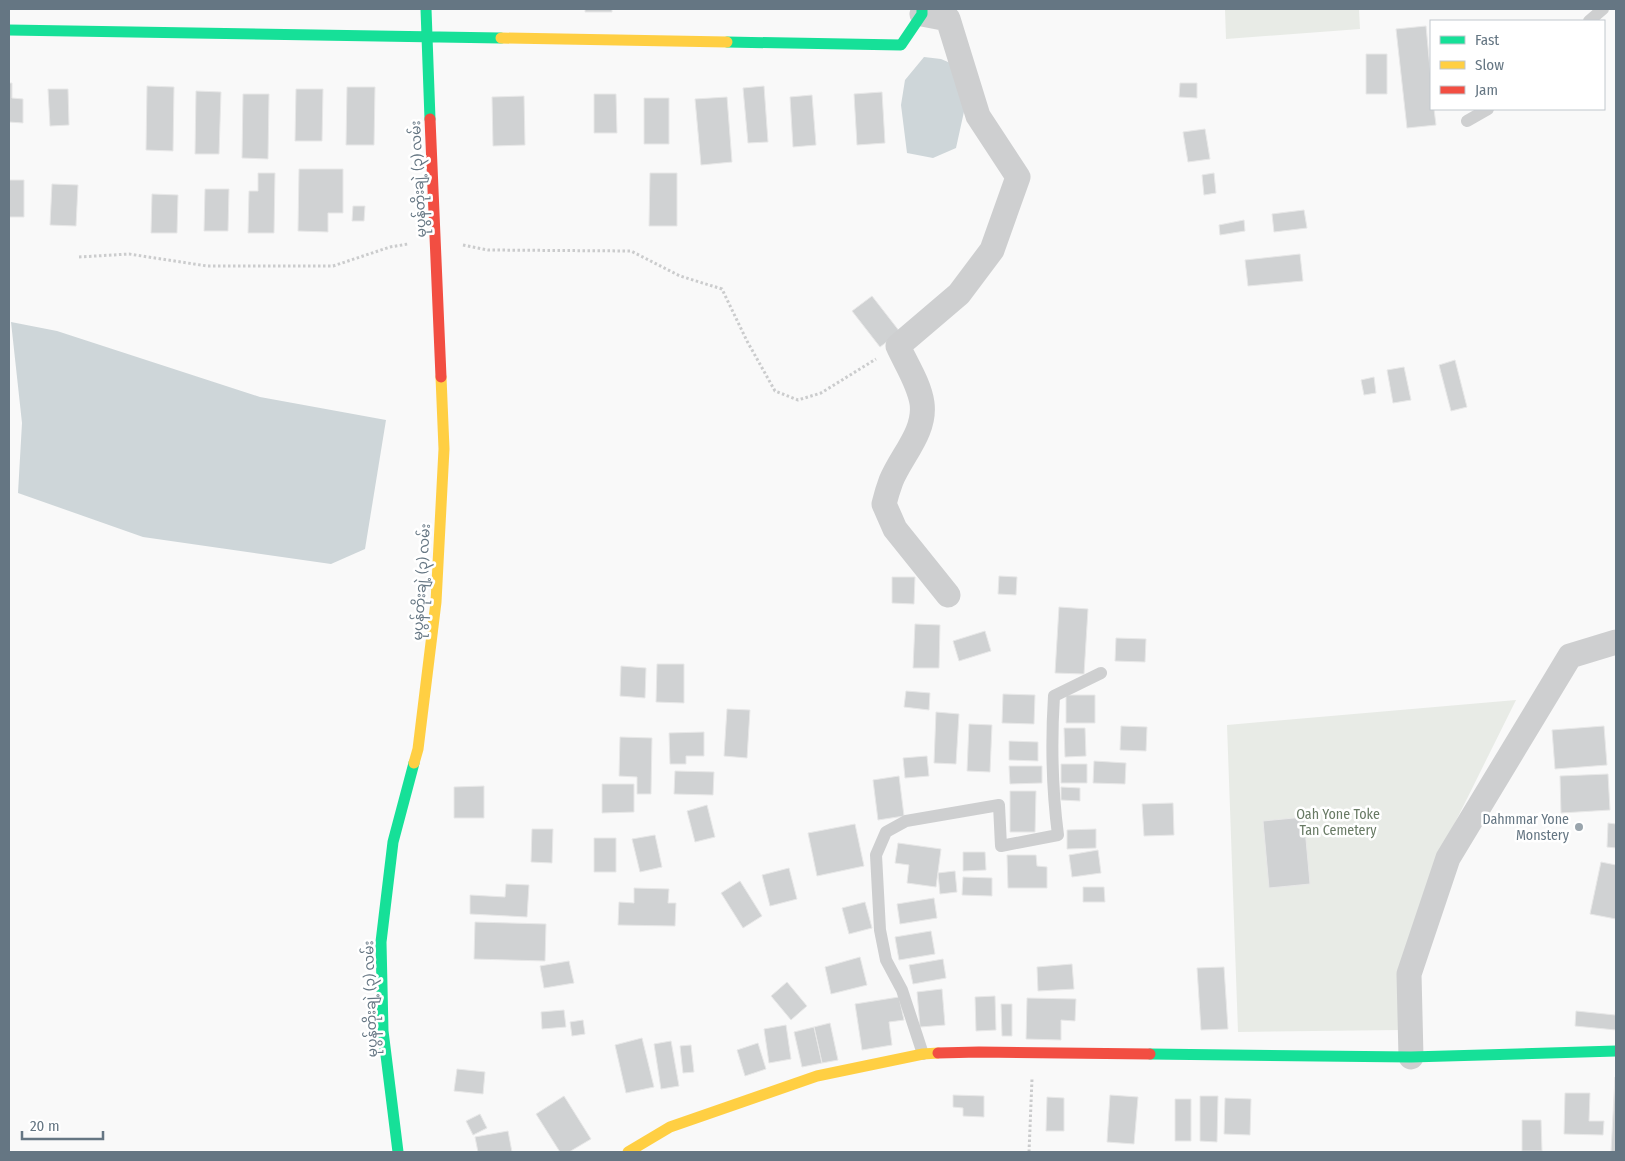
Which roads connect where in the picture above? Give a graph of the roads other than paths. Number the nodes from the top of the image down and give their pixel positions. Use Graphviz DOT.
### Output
graph roads {
  1 [pos="426,9"];
  2 [pos="1603,9"];
  3 [pos="922,11"];
  4 [pos="1590,20"];
  5 [pos="9,30"];
  6 [pos="427,36"];
  7 [pos="1486,110"];
  8 [pos="1467,121"];
  9 [pos="948,595"];
  10 [pos="1616,642"];
  11 [pos="1101,673"];
  12 [pos="1616,1051"];
  13 [pos="923,1054"];
  14 [pos="1411,1057"];
  15 [pos="398,1152"];
  16 [pos="628,1152"];
  1 -- 6 [label="street, မုပွန်တိုးချဲ့ (၃) လမ်း"];
  2 -- 4 [label="lane"];
  3 -- 6 [label="street"];
  3 -- 9 [label="street"];
  5 -- 6 [label="street"];
  6 -- 15 [label="street, မုပွန်တိုးချဲ့ (၃) လမ်း"];
  7 -- 8 [label="lane"];
  10 -- 14 [label="street"];
  11 -- 13 [label="lane"];
  12 -- 14 [label="street"];
  13 -- 14 [label="street"];
  13 -- 16 [label="street"];
}
